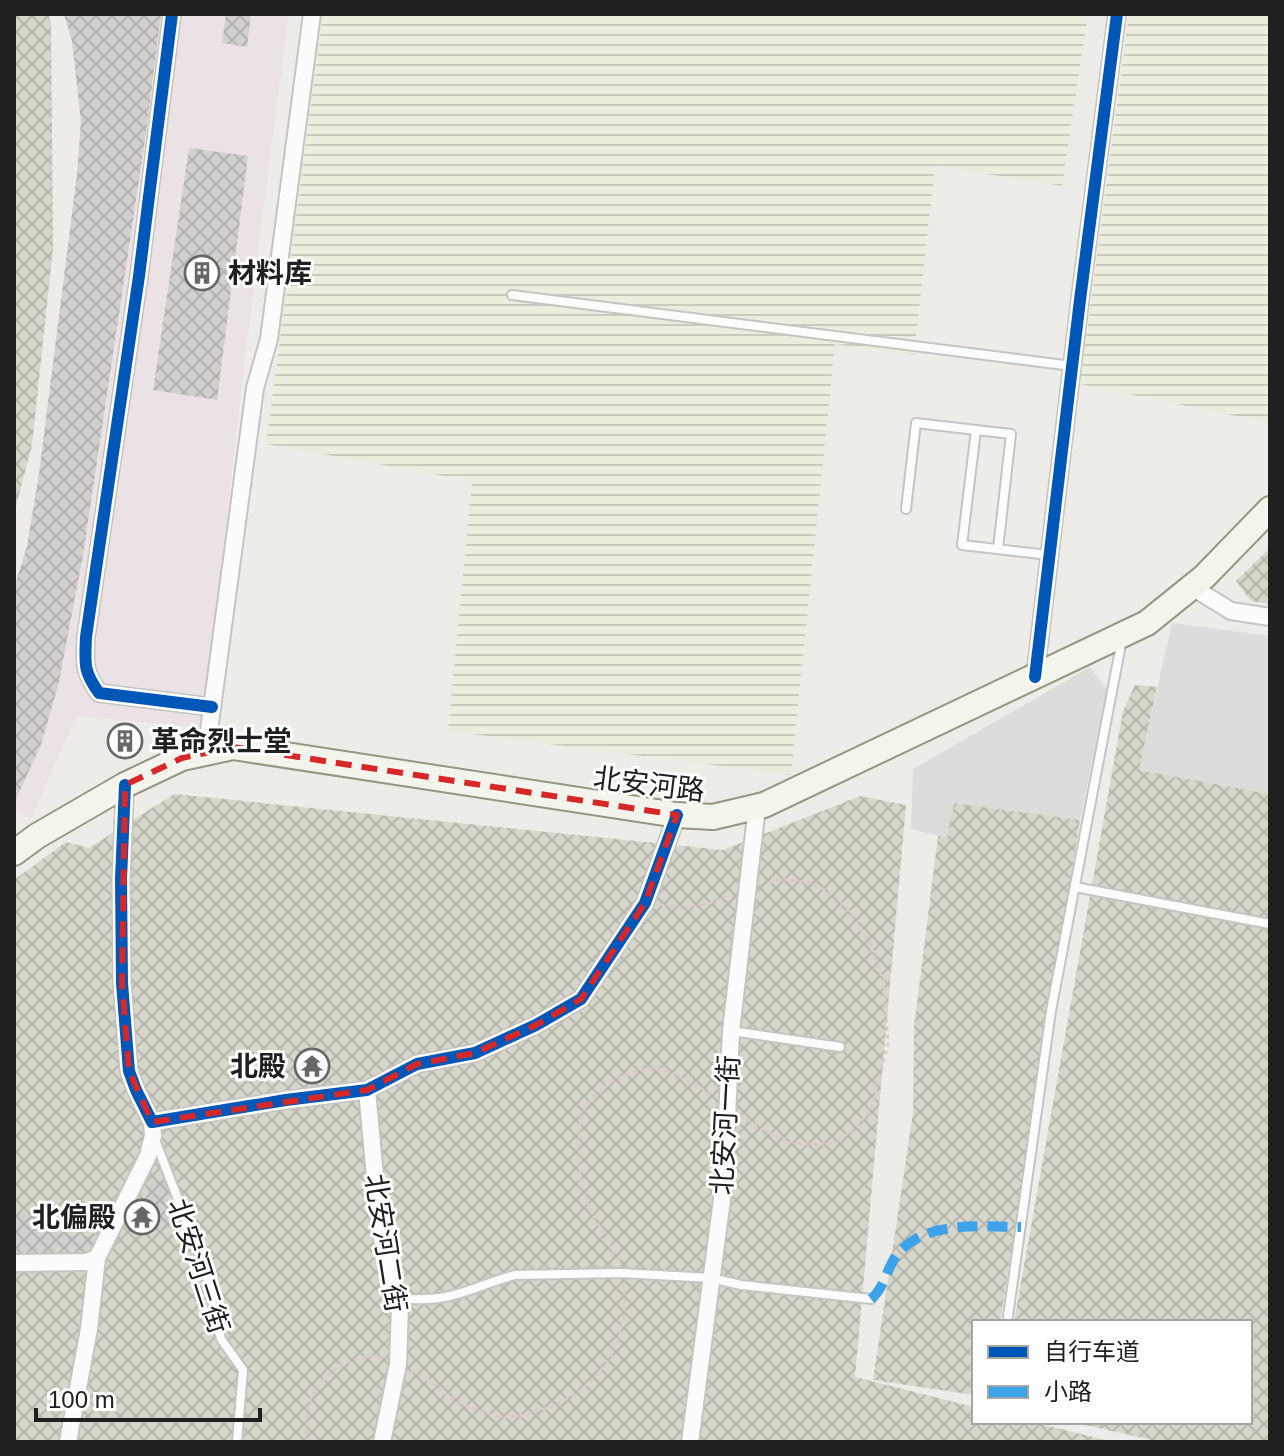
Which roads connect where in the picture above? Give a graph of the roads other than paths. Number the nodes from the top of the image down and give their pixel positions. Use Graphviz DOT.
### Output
graph roads {
  1 [pos="172,14"];
  2 [pos="312,14"];
  3 [pos="1117,14"];
  4 [pos="512,295"];
  5 [pos="1072,366"];
  6 [pos="976,430"];
  7 [pos="906,509"];
  8 [pos="1270,509"];
  9 [pos="998,549"];
  10 [pos="1050,555"];
  11 [pos="1192,587"];
  12 [pos="1270,617"];
  13 [pos="1123,635"];
  14 [pos="1035,677"];
  15 [pos="212,707"];
  16 [pos="206,753"];
  17 [pos="125,785"];
  18 [pos="757,807"];
  19 [pos="677,815"];
  20 [pos="37,836"];
  21 [pos="14,853"];
  22 [pos="14,868"];
  23 [pos="1075,887"];
  24 [pos="1270,924"];
  25 [pos="731,1031"];
  26 [pos="840,1047"];
  27 [pos="367,1090"];
  28 [pos="153,1129"];
  29 [pos="97,1258"];
  30 [pos="14,1263"];
  31 [pos="711,1278"];
  32 [pos="871,1299"];
  33 [pos="398,1300"];
  34 [pos="1008,1316"];
  35 [pos="68,1442"];
  36 [pos="237,1442"];
  37 [pos="382,1442"];
  38 [pos="690,1442"];
  1 -- 15 [label="street"];
  2 -- 15 [label="street"];
  3 -- 5 [label="street"];
  4 -- 5 [label="lane"];
  5 -- 10 [label="street"];
  6 -- 7 [label="lane"];
  6 -- 9 [label="lane"];
  6 -- 9 [label="lane"];
  8 -- 11 [label="main road, 北安河路"];
  9 -- 10 [label="lane"];
  10 -- 14 [label="street"];
  11 -- 12 [label="street"];
  11 -- 13 [label="main road, 北安河路"];
  13 -- 14 [label="main road, 北安河路"];
  13 -- 23 [label="lane"];
  14 -- 18 [label="main road, 北安河路"];
  15 -- 16 [label="street"];
  16 -- 17 [label="main road, 北安河路"];
  16 -- 19 [label="main road, 北安河路"];
  17 -- 20 [label="main road, 北安河路"];
  17 -- 28 [label="street"];
  18 -- 19 [label="main road, 北安河路"];
  18 -- 25 [label="street, 北安河一街"];
  19 -- 27 [label="street"];
  20 -- 21 [label="main road, 北安河路"];
  20 -- 22 [label="street"];
  23 -- 24 [label="lane"];
  23 -- 34 [label="lane"];
  25 -- 26 [label="lane"];
  25 -- 31 [label="street, 北安河一街"];
  27 -- 28 [label="street"];
  27 -- 33 [label="street, 北安河二街"];
  28 -- 29 [label="street"];
  28 -- 36 [label="lane, 北安河三街"];
  29 -- 30 [label="street"];
  29 -- 35 [label="street"];
  31 -- 32 [label="lane"];
  31 -- 33 [label="lane"];
  31 -- 38 [label="street, 北安河一街"];
  33 -- 37 [label="street, 北安河二街"];
}
